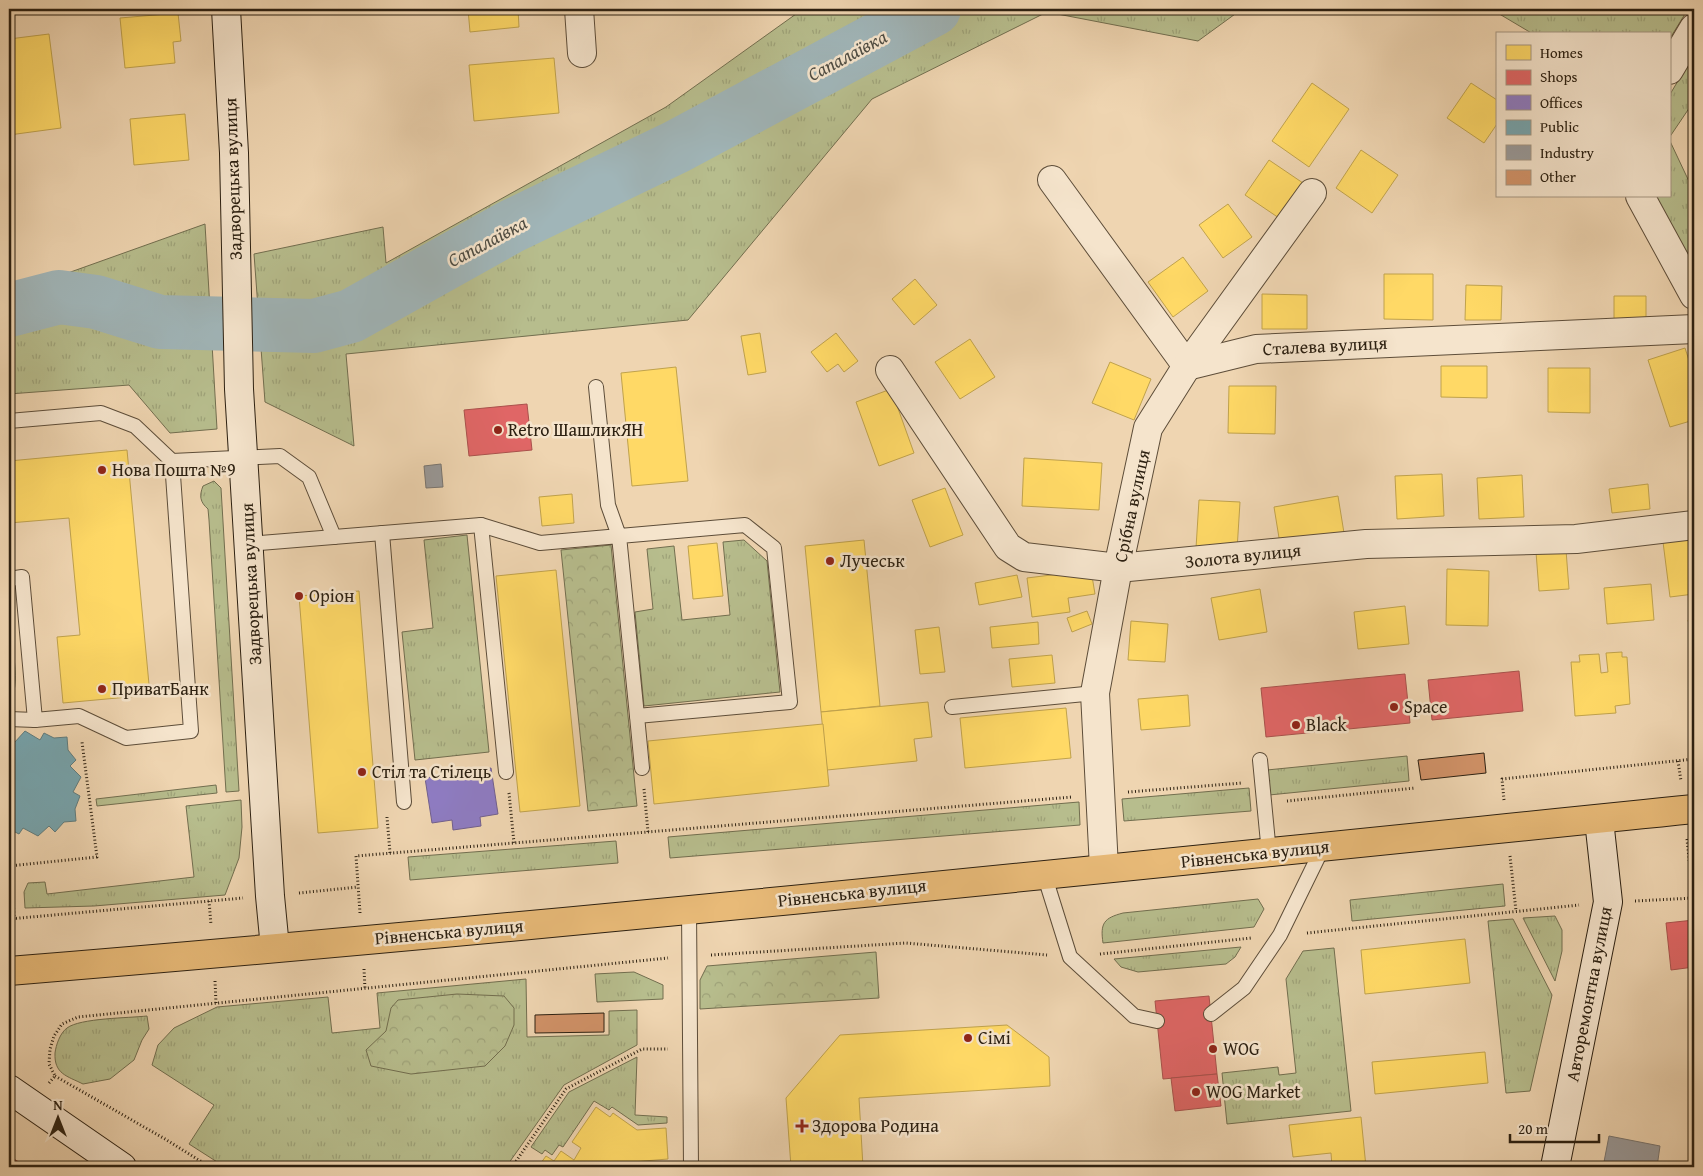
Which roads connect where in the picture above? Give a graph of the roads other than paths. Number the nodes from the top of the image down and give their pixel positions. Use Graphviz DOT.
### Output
graph roads {
  1 [pos="226,9"];
  2 [pos="579,9"];
  3 [pos="1694,28"];
  4 [pos="582,53"];
  5 [pos="1670,68"];
  6 [pos="1052,180"];
  7 [pos="1312,193"];
  8 [pos="1641,198"];
  9 [pos="1694,295"];
  10 [pos="1694,329"];
  11 [pos="1187,366"];
  12 [pos="890,370"];
  13 [pos="596,387"];
  14 [pos="9,421"];
  15 [pos="243,457"];
  16 [pos="172,461"];
  17 [pos="482,525"];
  18 [pos="1694,525"];
  19 [pos="382,533"];
  20 [pos="619,536"];
  21 [pos="334,537"];
  22 [pos="248,544"];
  23 [pos="1118,568"];
  24 [pos="9,578"];
  25 [pos="1095,693"];
  26 [pos="952,706"];
  27 [pos="637,716"];
  28 [pos="9,719"];
  29 [pos="35,720"];
  30 [pos="1260,760"];
  31 [pos="642,768"];
  32 [pos="506,772"];
  33 [pos="404,802"];
  34 [pos="1694,809"];
  35 [pos="1599,820"];
  36 [pos="1323,847"];
  37 [pos="1269,852"];
  38 [pos="1104,868"];
  39 [pos="1044,874"];
  40 [pos="689,909"];
  41 [pos="275,948"];
  42 [pos="9,971"];
  43 [pos="1212,1014"];
  44 [pos="1157,1021"];
  45 [pos="19,1097"];
  46 [pos="122,1167"];
  47 [pos="691,1167"];
  48 [pos="1555,1167"];
  1 -- 15 [label="street, Задворецька вулиця"];
  2 -- 4 [label="street"];
  3 -- 5 [label="street"];
  6 -- 11 [label="street"];
  7 -- 11 [label="street, Срібна вулиця"];
  8 -- 9 [label="street"];
  10 -- 11 [label="street, Сталева вулиця"];
  11 -- 23 [label="street, Срібна вулиця"];
  12 -- 23 [label="street, Золота вулиця"];
  13 -- 20 [label="lane"];
  14 -- 16 [label="lane"];
  15 -- 16 [label="lane"];
  15 -- 21 [label="lane"];
  15 -- 22 [label="street, Задворецька вулиця"];
  16 -- 29 [label="lane"];
  17 -- 19 [label="lane"];
  17 -- 20 [label="lane"];
  17 -- 32 [label="lane"];
  18 -- 23 [label="street, Золота вулиця"];
  19 -- 21 [label="lane"];
  19 -- 33 [label="lane"];
  20 -- 27 [label="lane"];
  20 -- 27 [label="lane"];
  21 -- 22 [label="lane"];
  22 -- 41 [label="street, Задворецька вулиця"];
  23 -- 25 [label="street, Срібна вулиця"];
  24 -- 29 [label="lane"];
  25 -- 26 [label="lane"];
  25 -- 38 [label="street, Срібна вулиця"];
  27 -- 31 [label="lane"];
  28 -- 29 [label="lane"];
  30 -- 37 [label="lane"];
  34 -- 35 [label="main road, Рівненська вулиця"];
  35 -- 36 [label="main road, Рівненська вулиця"];
  35 -- 48 [label="street, Авторемонтна вулиця"];
  36 -- 37 [label="main road, Рівненська вулиця"];
  36 -- 43 [label="lane"];
  37 -- 38 [label="main road, Рівненська вулиця"];
  38 -- 39 [label="main road, Рівненська вулиця"];
  39 -- 40 [label="main road, Рівненська вулиця"];
  39 -- 44 [label="lane"];
  40 -- 41 [label="main road, Рівненська вулиця"];
  40 -- 47 [label="lane"];
  41 -- 42 [label="main road, Рівненська вулиця"];
  45 -- 46 [label="street"];
}
